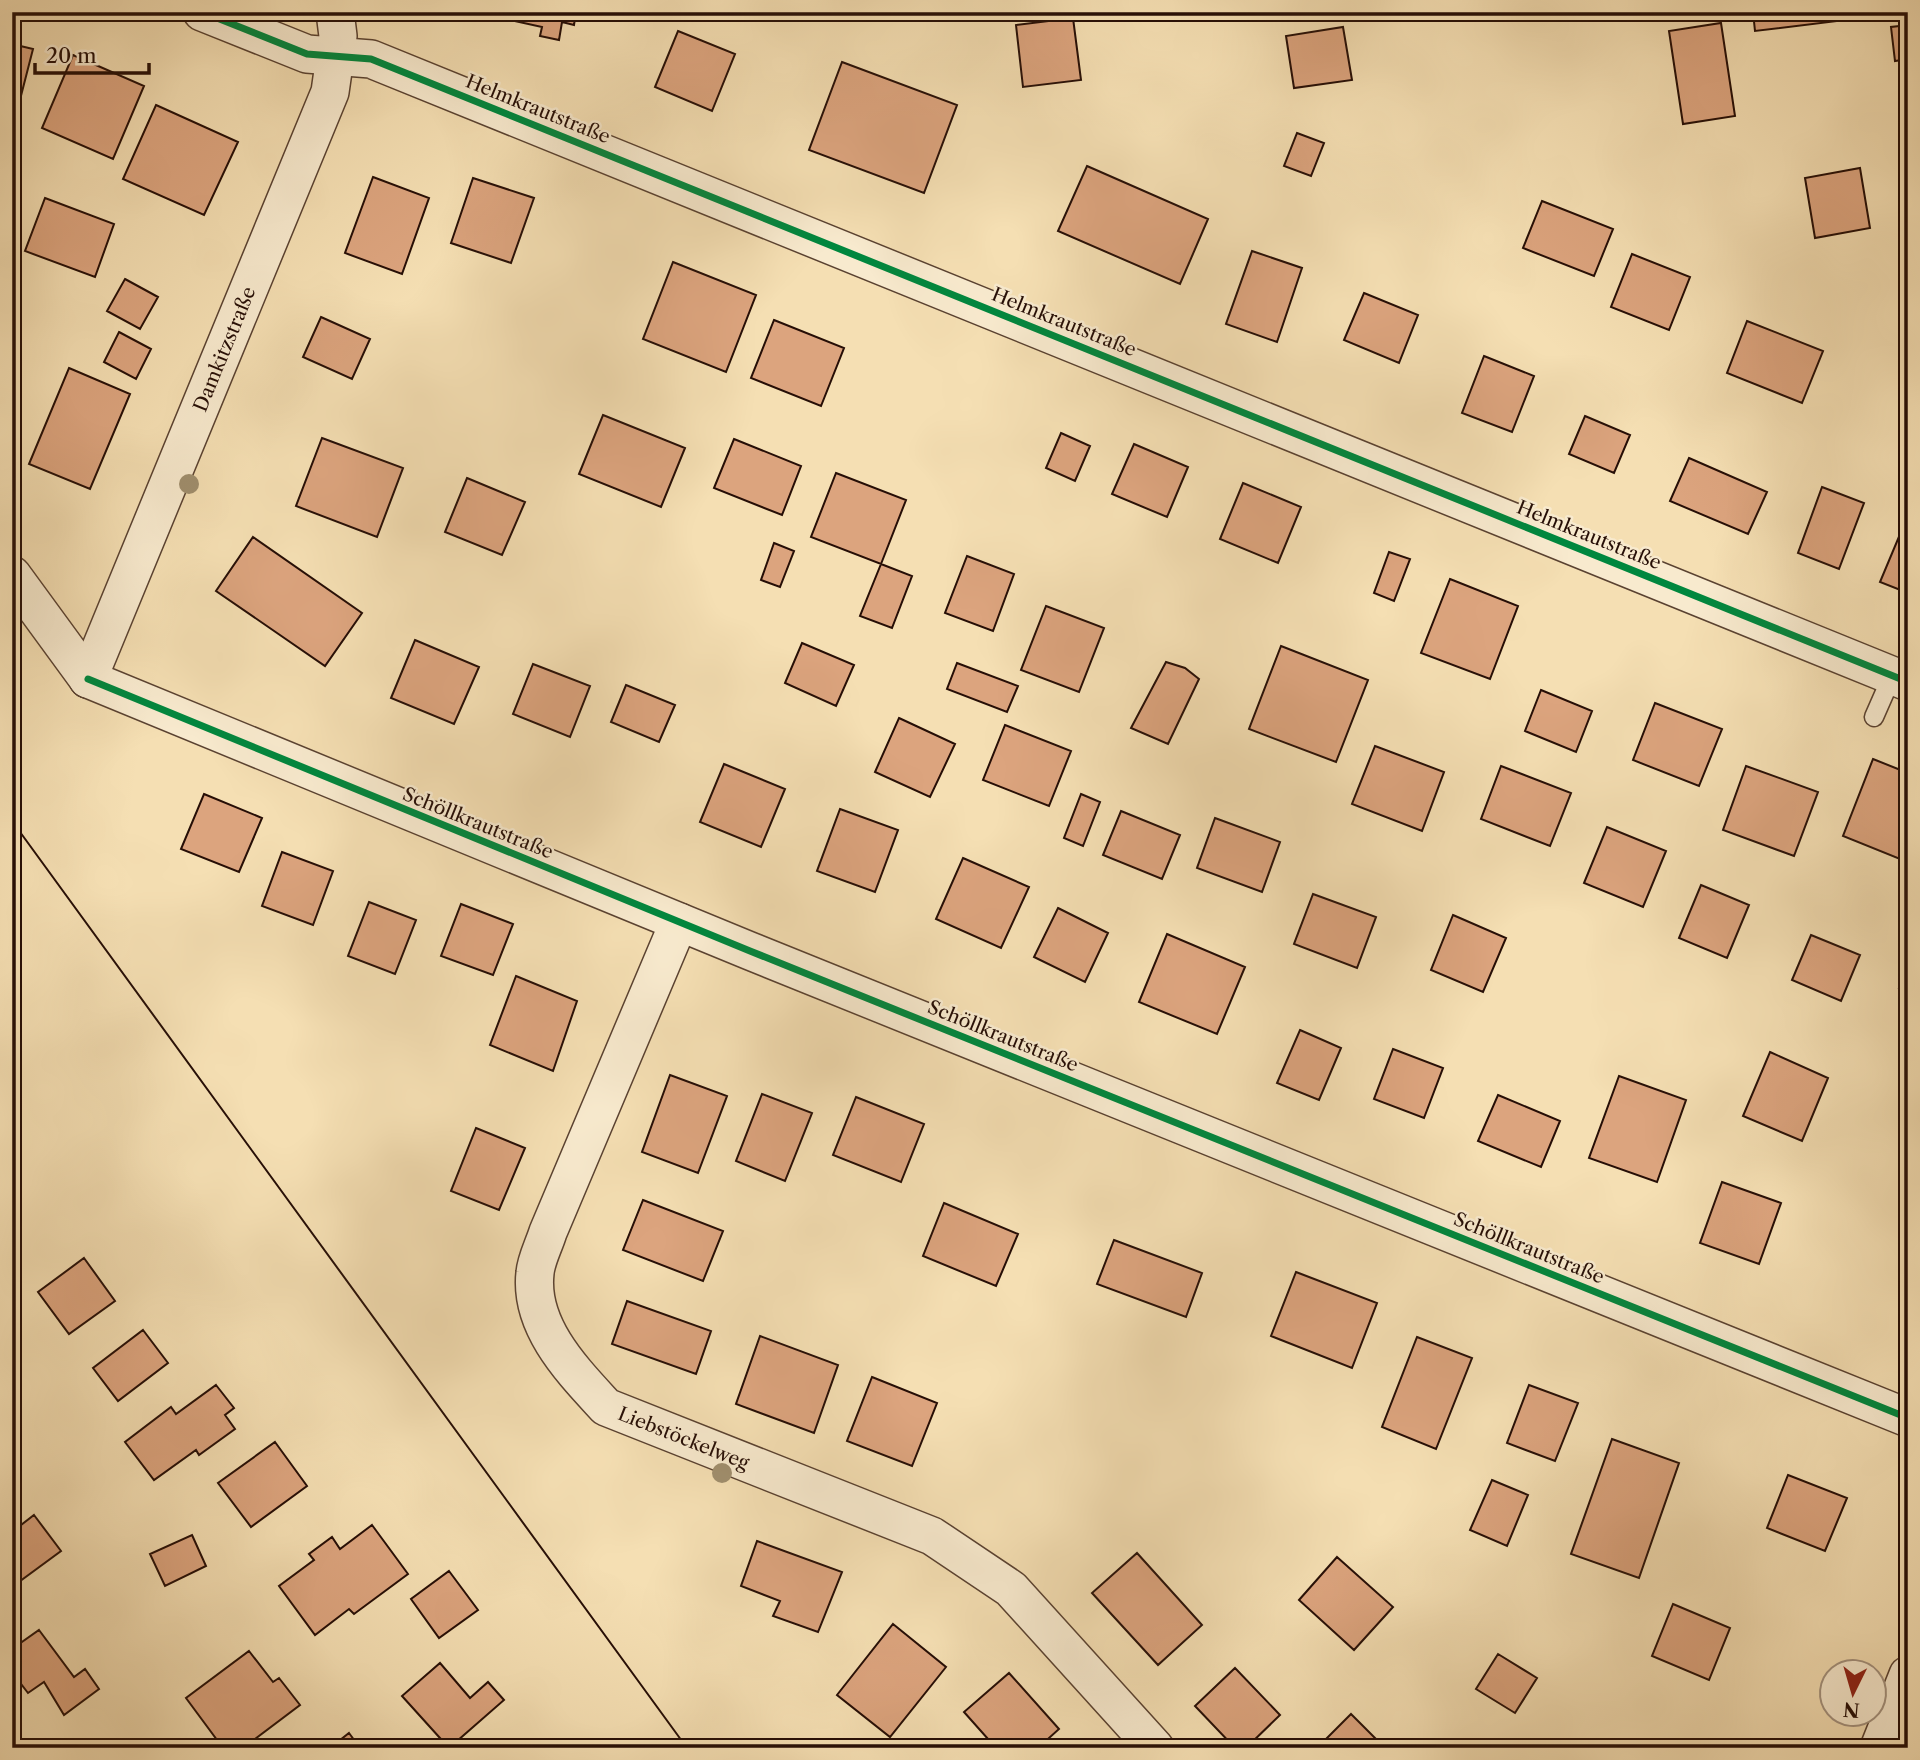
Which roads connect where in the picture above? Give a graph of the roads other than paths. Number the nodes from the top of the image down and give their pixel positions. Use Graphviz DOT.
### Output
graph roads {
  1 [pos="202,12"];
  2 [pos="335,12"];
  3 [pos="336,57"];
  4 [pos="12,575"];
  5 [pos="88,679"];
  6 [pos="1900,679"];
  7 [pos="1874,717"];
  8 [pos="679,922"];
  9 [pos="1908,1418"];
  10 [pos="1908,1675"];
  11 [pos="1154,1748"];
  12 [pos="1879,1748"];
  1 -- 3 [label="street, Helmkrautstraße"];
  2 -- 3 [label="street, Damkitzstraße"];
  3 -- 5 [label="street, Damkitzstraße"];
  3 -- 6 [label="street, Helmkrautstraße"];
  4 -- 5 [label="street"];
  5 -- 8 [label="street, Schöllkrautstraße"];
  6 -- 7 [label="lane"];
  8 -- 9 [label="street, Schöllkrautstraße"];
  8 -- 11 [label="street, Liebstöckelweg"];
  10 -- 12 [label="street"];
}
